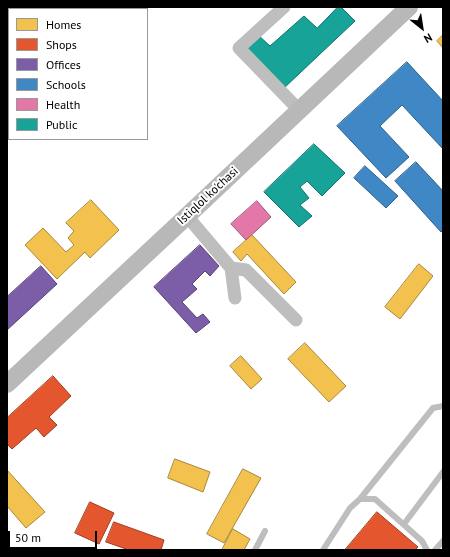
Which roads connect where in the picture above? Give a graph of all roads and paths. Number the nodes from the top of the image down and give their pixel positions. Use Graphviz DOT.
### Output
graph roads {
  1 [pos="284,7"];
  2 [pos="409,7"];
  3 [pos="269,12"];
  4 [pos="299,110"];
  5 [pos="187,216"];
  6 [pos="231,268"];
  7 [pos="234,298"];
  8 [pos="296,320"];
  9 [pos="7,384"];
  10 [pos="443,406"];
  11 [pos="443,472"];
  12 [pos="360,498"];
  13 [pos="404,524"];
  14 [pos="265,531"];
  15 [pos="443,541"];
  16 [pos="255,550"];
  17 [pos="323,550"];
  18 [pos="427,550"];
  19 [pos="435,550"];
  1 -- 3 [label="street"];
  2 -- 4 [label="main road, Istiqlol ko'chasi"];
  3 -- 4 [label="street"];
  4 -- 5 [label="main road, Istiqlol ko'chasi"];
  5 -- 6 [label="street"];
  5 -- 9 [label="main road, Istiqlol ko'chasi"];
  6 -- 7 [label="street"];
  6 -- 8 [label="street"];
  10 -- 12 [label="lane"];
  11 -- 13 [label="lane"];
  12 -- 13 [label="lane"];
  12 -- 17 [label="lane"];
  13 -- 18 [label="lane"];
  14 -- 16 [label="lane"];
  15 -- 19 [label="lane"];
}
